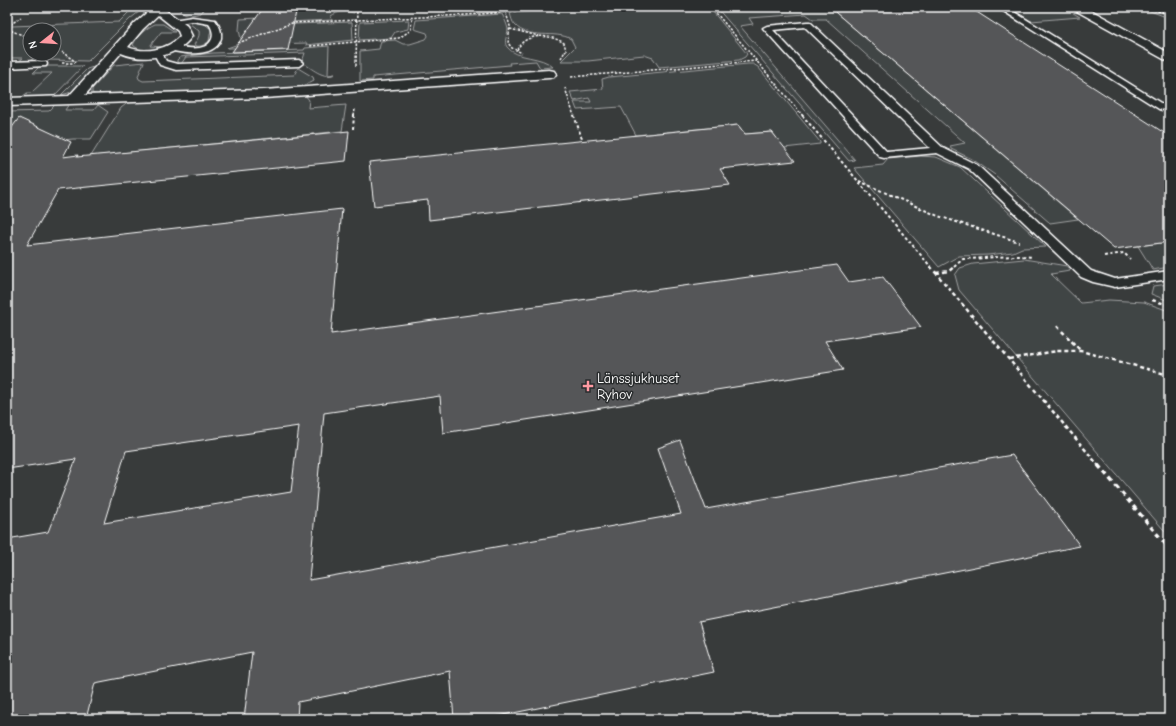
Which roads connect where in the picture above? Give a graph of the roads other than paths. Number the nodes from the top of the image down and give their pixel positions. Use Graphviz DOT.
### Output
graph roads {
  1 [pos="1001,7"];
  2 [pos="1077,7"];
  3 [pos="159,9"];
  4 [pos="172,22"];
  5 [pos="121,46"];
  6 [pos="173,48"];
  7 [pos="157,52"];
  8 [pos="1169,58"];
  9 [pos="43,64"];
  10 [pos="299,64"];
  11 [pos="7,65"];
  12 [pos="549,74"];
  13 [pos="73,100"];
  14 [pos="7,102"];
  15 [pos="1167,108"];
  16 [pos="939,150"];
  17 [pos="1169,275"];
  1 -- 15 [label="lane"];
  2 -- 8 [label="street"];
  3 -- 4 [label="street"];
  3 -- 5 [label="street"];
  4 -- 6 [label="street"];
  4 -- 6 [label="lane"];
  5 -- 7 [label="street"];
  5 -- 13 [label="street"];
  6 -- 7 [label="street"];
  7 -- 10 [label="lane"];
  9 -- 11 [label="lane"];
  12 -- 13 [label="street"];
  13 -- 14 [label="street"];
  16 -- 16 [label="lane"];
  16 -- 17 [label="lane"];
}
